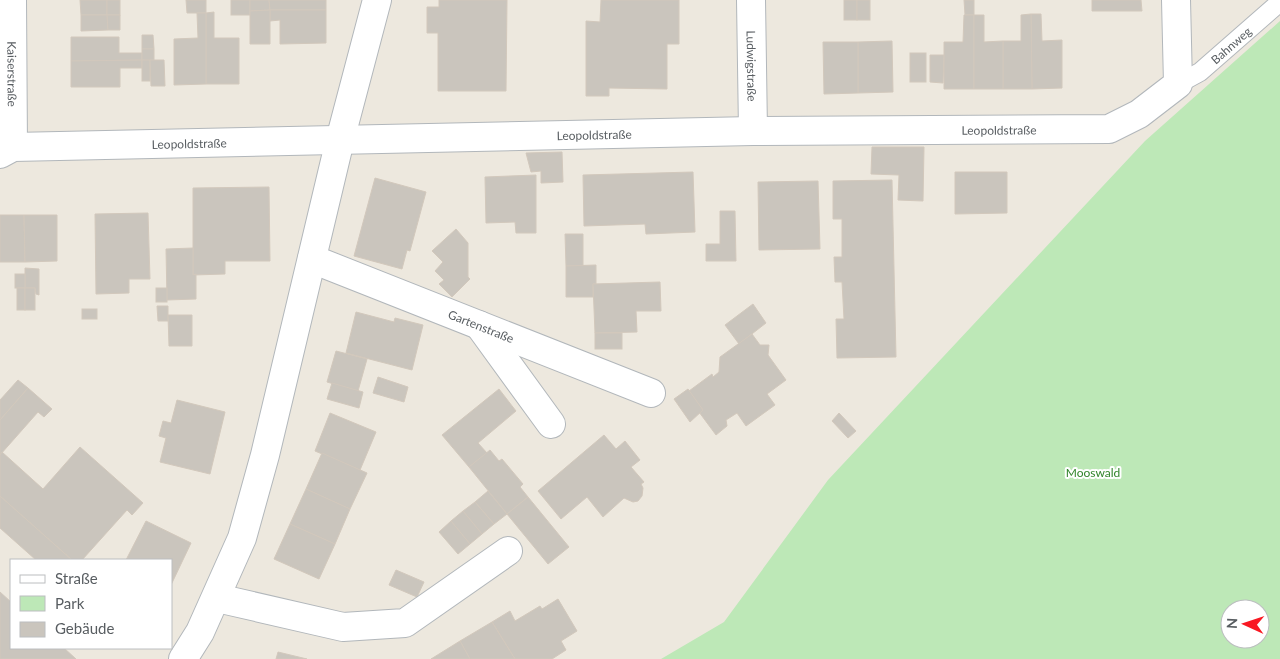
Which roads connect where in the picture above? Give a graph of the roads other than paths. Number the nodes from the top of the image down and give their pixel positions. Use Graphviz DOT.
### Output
graph roads {
  1 [pos="12,0"];
  2 [pos="377,0"];
  3 [pos="751,0"];
  4 [pos="1176,0"];
  5 [pos="1280,2"];
  6 [pos="1178,84"];
  7 [pos="753,131"];
  8 [pos="340,140"];
  9 [pos="6,150"];
  10 [pos="312,259"];
  11 [pos="479,325"];
  12 [pos="651,393"];
  13 [pos="551,424"];
  14 [pos="508,551"];
  15 [pos="217,598"];
  16 [pos="183,659"];
  1 -- 9 [label="street, Kaiserstraße"];
  2 -- 8 [label="street"];
  3 -- 7 [label="street, Ludwigstraße"];
  4 -- 6 [label="street"];
  5 -- 6 [label="lane, Bahnweg"];
  6 -- 7 [label="street, Leopoldstraße"];
  7 -- 8 [label="street, Leopoldstraße"];
  8 -- 9 [label="street, Leopoldstraße"];
  8 -- 10 [label="street"];
  10 -- 11 [label="street, Gartenstraße"];
  10 -- 15 [label="street"];
  11 -- 12 [label="street, Gartenstraße"];
  11 -- 13 [label="street"];
  14 -- 15 [label="street"];
  15 -- 16 [label="street"];
}
